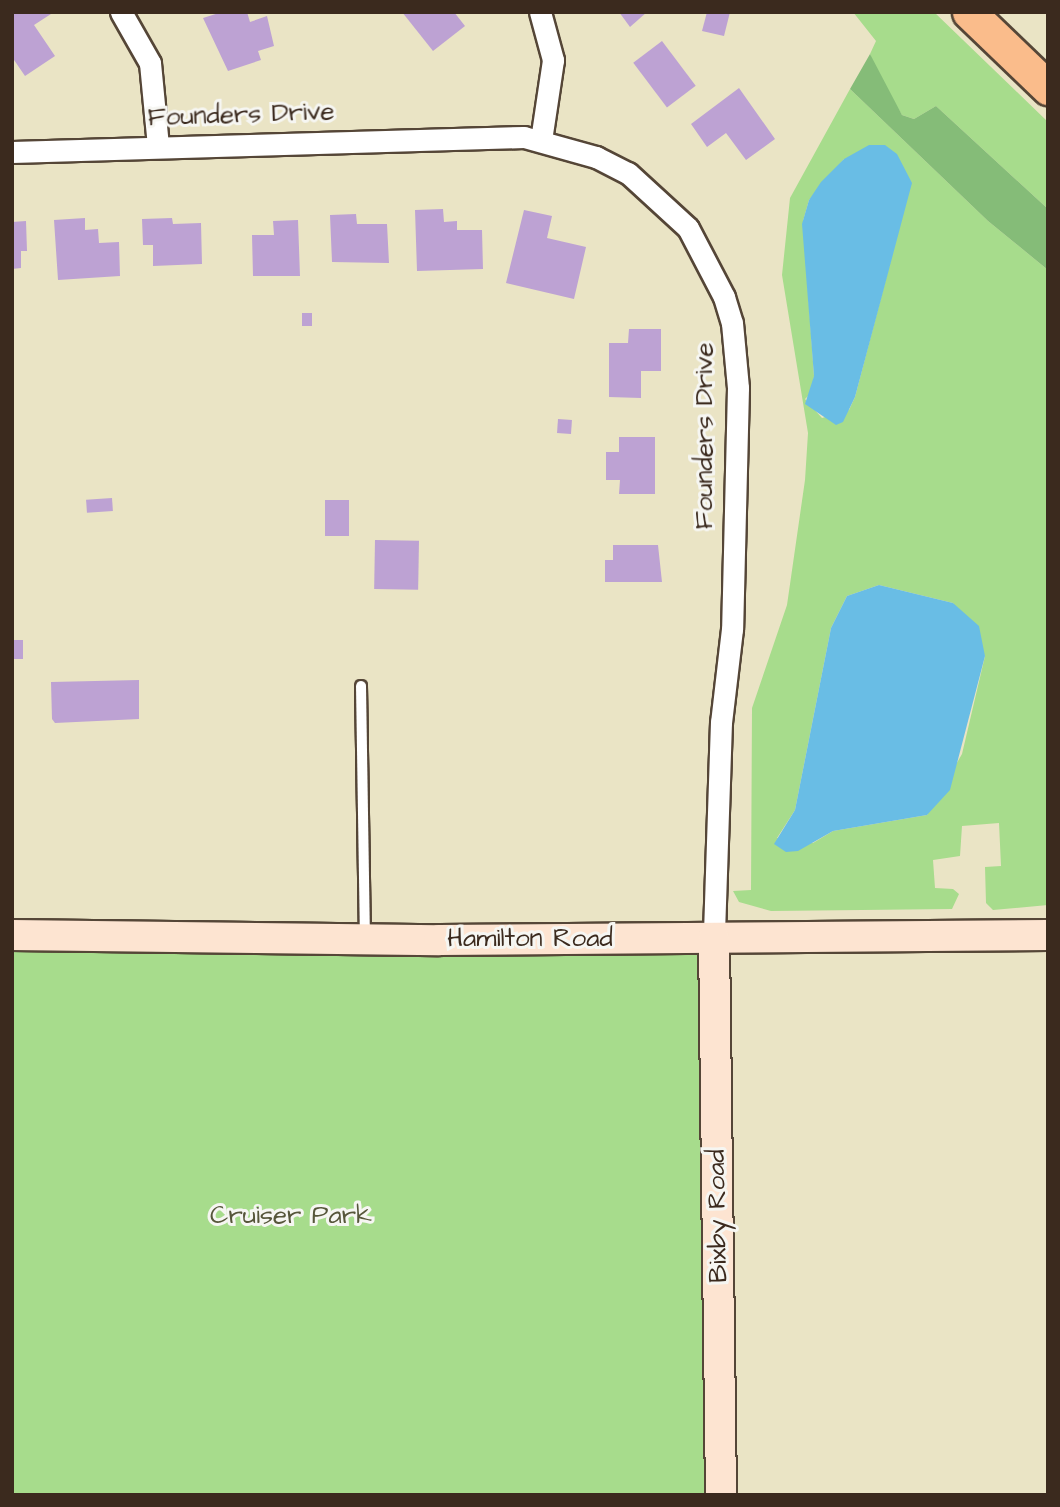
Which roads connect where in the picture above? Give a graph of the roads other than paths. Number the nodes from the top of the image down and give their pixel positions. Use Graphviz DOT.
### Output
graph roads {
  1 [pos="121,12"];
  2 [pos="540,12"];
  3 [pos="969,12"];
  4 [pos="1048,88"];
  5 [pos="541,140"];
  6 [pos="158,146"];
  7 [pos="12,152"];
  8 [pos="361,686"];
  9 [pos="12,935"];
  10 [pos="1048,935"];
  11 [pos="714,938"];
  12 [pos="365,939"];
  13 [pos="721,1495"];
  1 -- 6 [label="street"];
  2 -- 5 [label="street"];
  3 -- 4 [label="main road"];
  5 -- 6 [label="street, Founders Drive"];
  5 -- 11 [label="street, Founders Drive"];
  6 -- 7 [label="street, Founders Drive"];
  8 -- 12 [label="lane"];
  9 -- 12 [label="main road, Hamilton Road"];
  10 -- 11 [label="main road, Hamilton Road"];
  11 -- 12 [label="main road, Hamilton Road"];
  11 -- 13 [label="main road, Bixby Road"];
}
